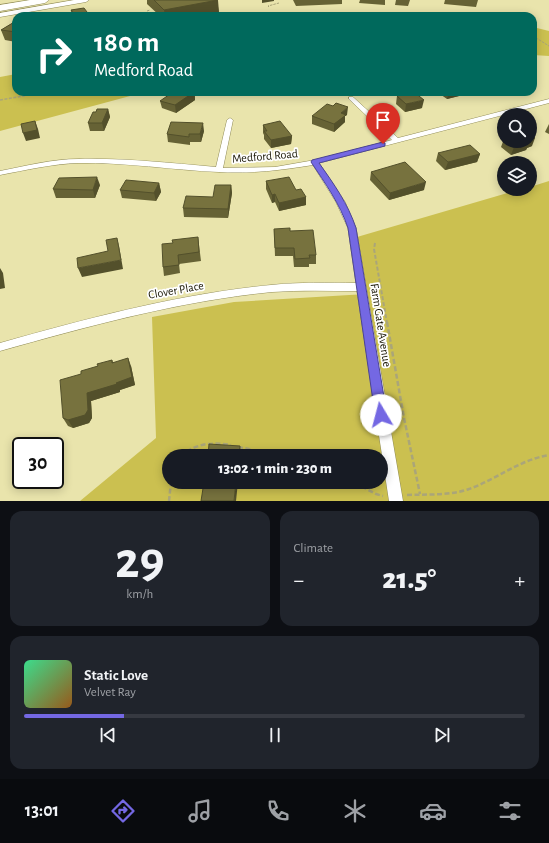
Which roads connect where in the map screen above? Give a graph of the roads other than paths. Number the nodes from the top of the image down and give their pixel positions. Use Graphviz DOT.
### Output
graph roads {
  1 [pos="45,0"];
  2 [pos="86,0"];
  3 [pos="0,8"];
  4 [pos="17,12"];
  5 [pos="12,13"];
  6 [pos="0,15"];
  7 [pos="351,98"];
  8 [pos="549,101"];
  9 [pos="230,120"];
  10 [pos="396,140"];
  11 [pos="315,162"];
  12 [pos="219,170"];
  13 [pos="0,174"];
  14 [pos="362,287"];
  15 [pos="0,347"];
  16 [pos="395,499"];
  1 -- 3 [label="highway"];
  2 -- 4 [label="street"];
  5 -- 6 [label="street"];
  7 -- 10 [label="street"];
  8 -- 10 [label="street, Medford Road"];
  9 -- 12 [label="street"];
  10 -- 11 [label="street, Medford Road"];
  11 -- 12 [label="street, Medford Road"];
  11 -- 14 [label="street, Farm Gate Avenue"];
  12 -- 13 [label="street, Medford Road"];
  14 -- 15 [label="street, Clover Place"];
  14 -- 16 [label="street, Farm Gate Avenue"];
}
